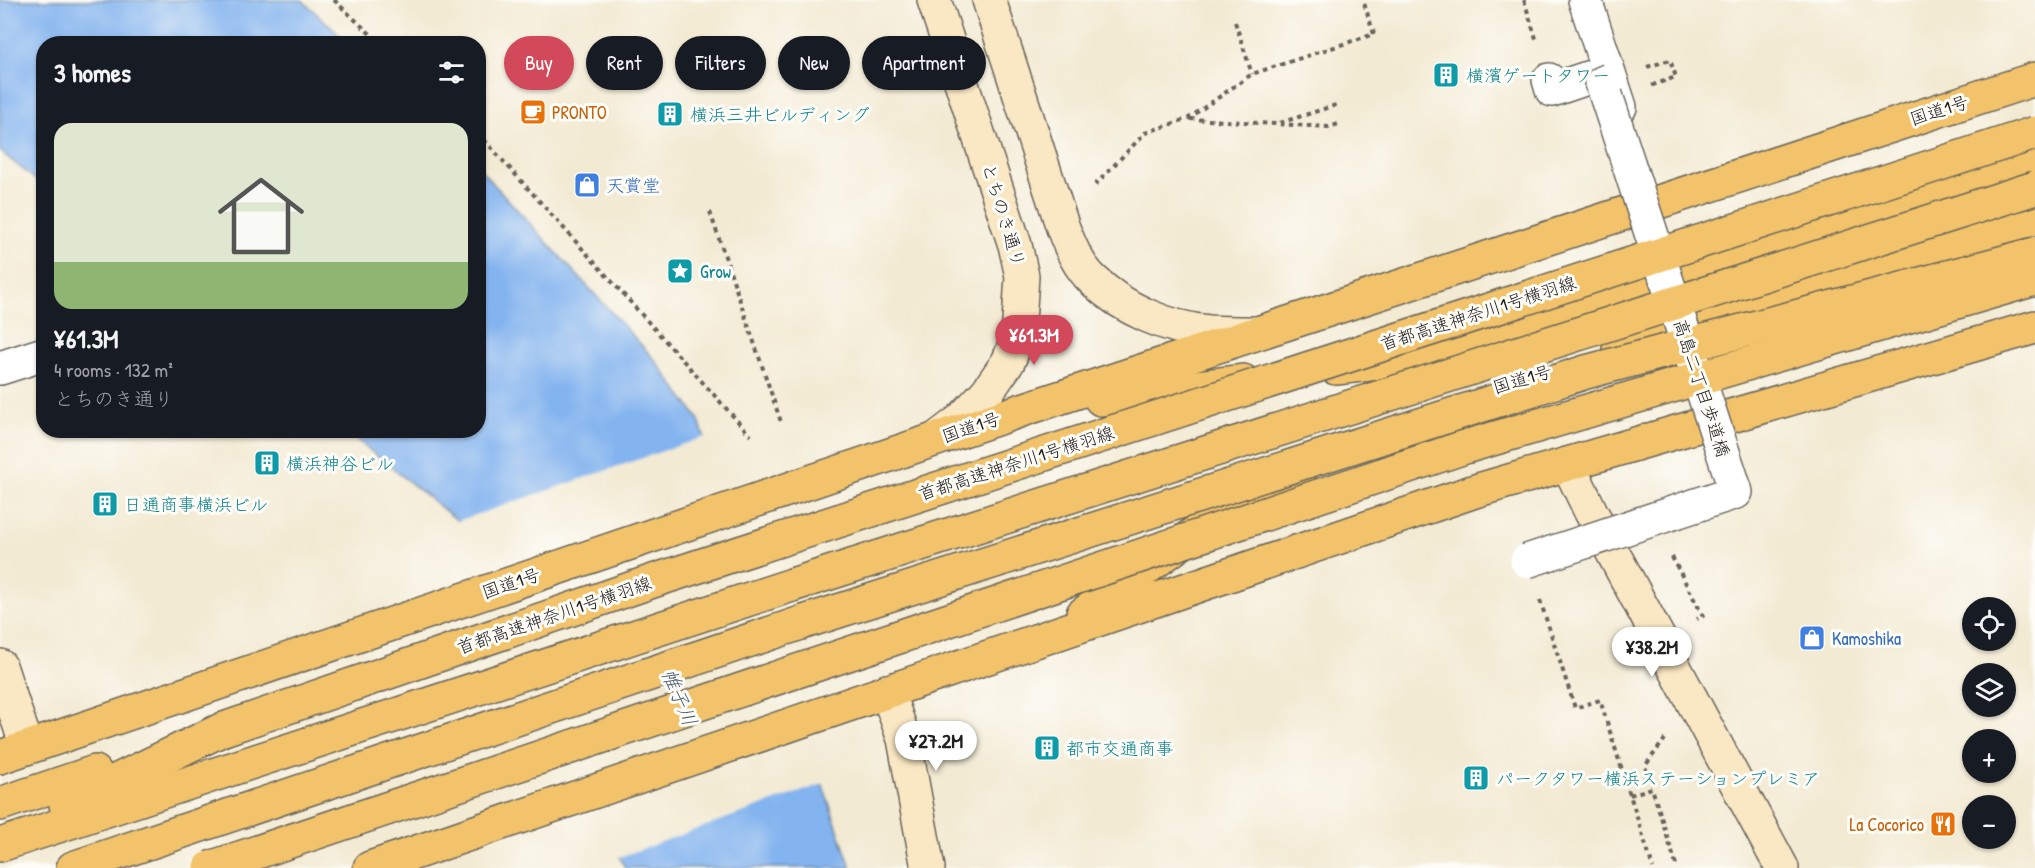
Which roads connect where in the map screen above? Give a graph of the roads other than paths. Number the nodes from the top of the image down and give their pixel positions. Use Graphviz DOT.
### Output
graph roads {
  1 [pos="934,0"];
  2 [pos="989,0"];
  3 [pos="1586,0"];
  4 [pos="1544,65"];
  5 [pos="2035,79"];
  6 [pos="1626,124"];
  7 [pos="2035,133"];
  8 [pos="2035,157"];
  9 [pos="2035,188"];
  10 [pos="2035,218"];
  11 [pos="2035,254"];
  12 [pos="2035,279"];
  13 [pos="2035,327"];
  14 [pos="1256,333"];
  15 [pos="36,357"];
  16 [pos="0,368"];
  17 [pos="1022,410"];
  18 [pos="932,441"];
  19 [pos="1568,465"];
  20 [pos="1527,561"];
  21 [pos="1053,635"];
  22 [pos="0,666"];
  23 [pos="887,691"];
  24 [pos="221,730"];
  25 [pos="14,752"];
  26 [pos="0,804"];
  27 [pos="0,838"];
  28 [pos="0,844"];
  29 [pos="73,868"];
  30 [pos="210,868"];
  31 [pos="370,868"];
  32 [pos="928,868"];
  33 [pos="1782,868"];
  1 -- 18 [label="street, とちのき通り"];
  2 -- 14 [label="street"];
  3 -- 6 [label="street"];
  4 -- 20 [label="street, 高島二丁目歩道橋, bridge"];
  5 -- 14 [label="highway, 国道1号"];
  7 -- 24 [label="highway, 首都高速神奈川1号横羽線, bridge"];
  8 -- 17 [label="highway, 国道1号"];
  9 -- 28 [label="highway, bridge"];
  10 -- 21 [label="highway, 国道1号"];
  11 -- 29 [label="highway, bridge"];
  12 -- 30 [label="highway, bridge"];
  13 -- 19 [label="highway, 国道1号"];
  14 -- 17 [label="highway, 国道1号"];
  15 -- 16 [label="street"];
  17 -- 18 [label="highway, 国道1号"];
  18 -- 25 [label="highway, 国道1号"];
  19 -- 21 [label="highway, 国道1号"];
  19 -- 33 [label="street"];
  21 -- 23 [label="highway, 国道1号"];
  22 -- 25 [label="street"];
  23 -- 31 [label="highway, 国道1号"];
  23 -- 32 [label="street"];
  24 -- 26 [label="highway, 首都高速神奈川1号横羽線"];
  24 -- 27 [label="highway"];
}
